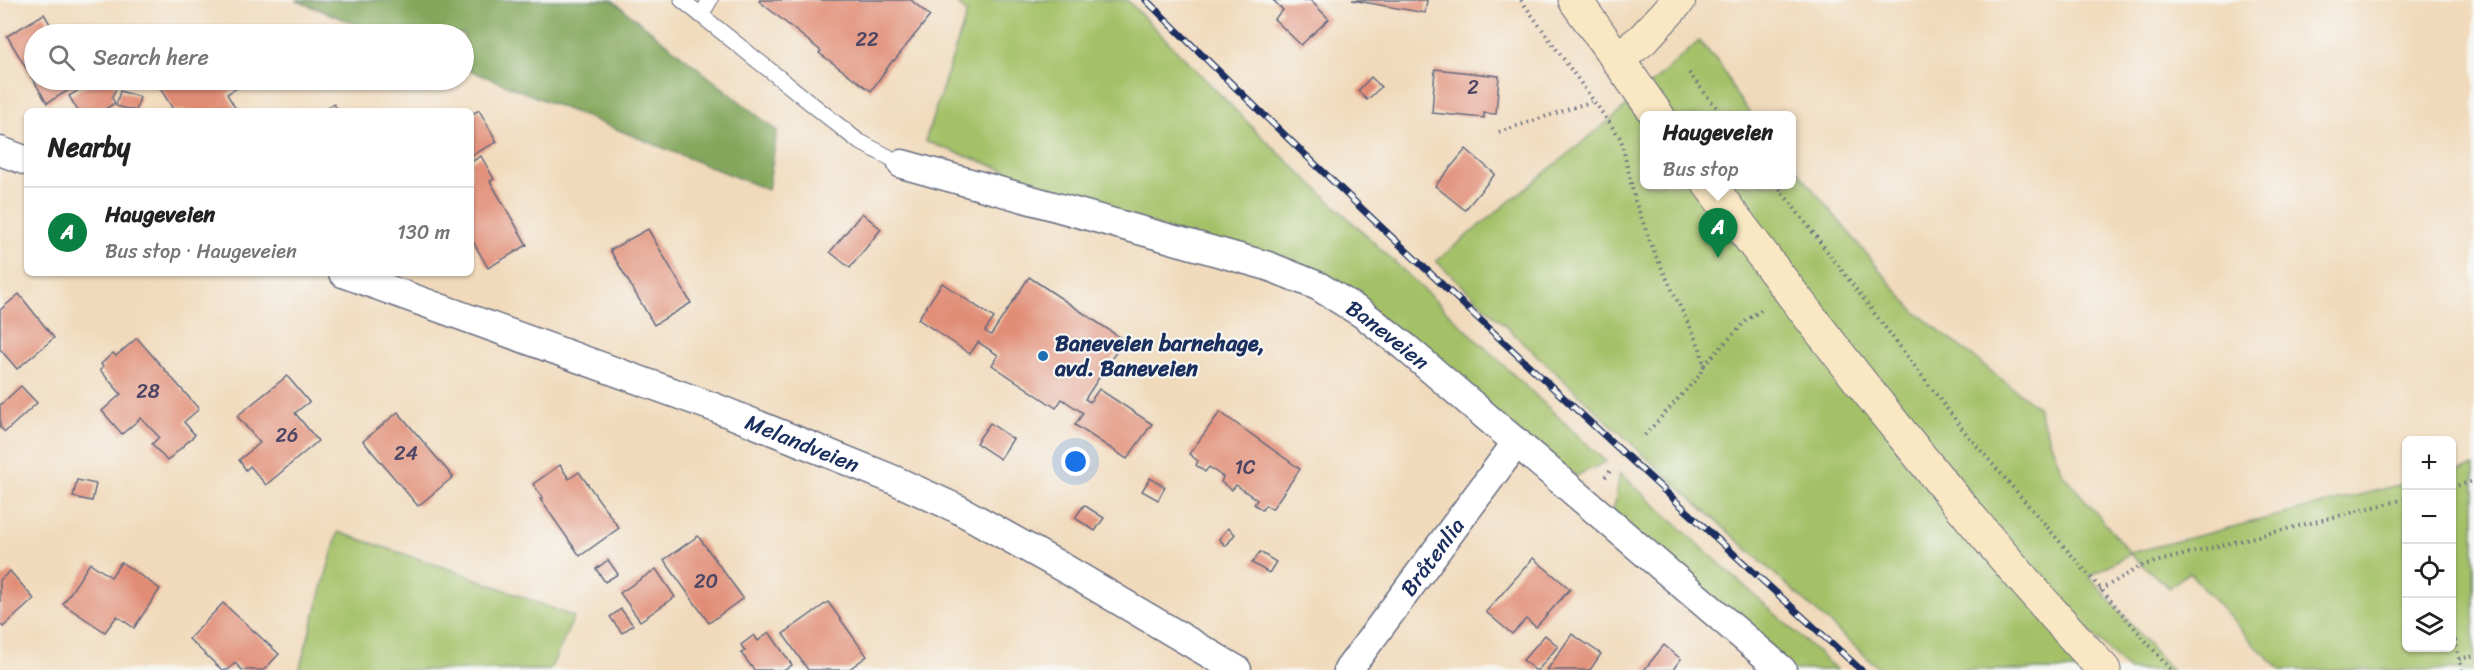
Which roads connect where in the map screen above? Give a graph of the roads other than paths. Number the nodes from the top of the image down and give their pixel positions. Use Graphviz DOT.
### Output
graph roads {
  1 [pos="682,0"];
  2 [pos="710,0"];
  3 [pos="1575,0"];
  4 [pos="1679,0"];
  5 [pos="701,15"];
  6 [pos="1617,59"];
  7 [pos="1654,111"];
  8 [pos="0,151"];
  9 [pos="24,160"];
  10 [pos="902,164"];
  11 [pos="1713,189"];
  12 [pos="351,276"];
  13 [pos="1517,442"];
  14 [pos="1237,670"];
  15 [pos="1348,670"];
  16 [pos="1782,670"];
  17 [pos="2104,670"];
  1 -- 5 [label="lane"];
  2 -- 5 [label="lane"];
  3 -- 6 [label="main road"];
  4 -- 6 [label="main road"];
  5 -- 10 [label="lane"];
  6 -- 7 [label="main road"];
  8 -- 9 [label="street"];
  10 -- 13 [label="street, Baneveien"];
  11 -- 17 [label="main road"];
  12 -- 14 [label="street, Melandveien"];
  13 -- 15 [label="street, Bråtenlia"];
  13 -- 16 [label="street, Baneveien"];
}
